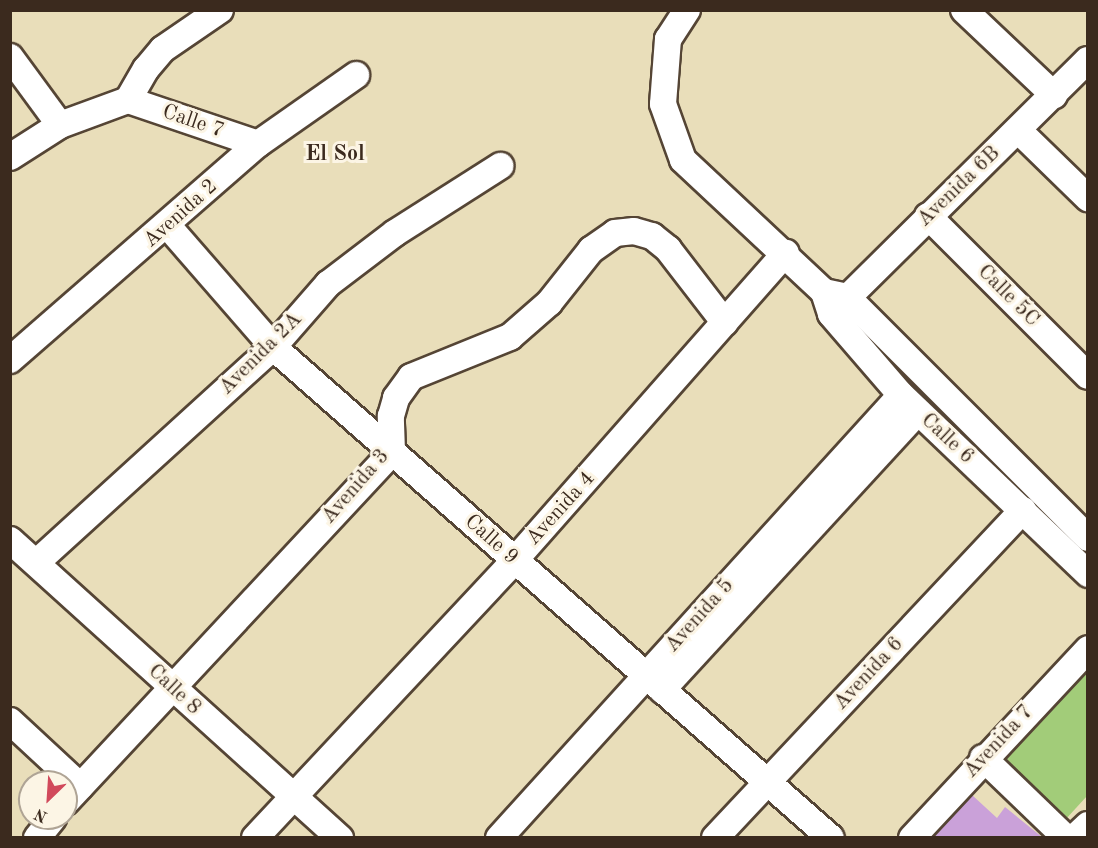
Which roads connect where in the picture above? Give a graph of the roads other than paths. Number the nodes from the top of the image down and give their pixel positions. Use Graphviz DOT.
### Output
graph roads {
  1 [pos="220,10"];
  2 [pos="687,10"];
  3 [pos="964,10"];
  4 [pos="10,57"];
  5 [pos="1088,60"];
  6 [pos="356,75"];
  7 [pos="1054,95"];
  8 [pos="128,100"];
  9 [pos="60,125"];
  10 [pos="1017,130"];
  11 [pos="258,144"];
  12 [pos="10,157"];
  13 [pos="500,166"];
  14 [pos="1088,198"];
  15 [pos="928,216"];
  16 [pos="168,226"];
  17 [pos="786,254"];
  18 [pos="834,301"];
  19 [pos="725,323"];
  20 [pos="273,347"];
  21 [pos="10,360"];
  22 [pos="1088,376"];
  23 [pos="910,404"];
  24 [pos="392,452"];
  25 [pos="1023,510"];
  26 [pos="1088,538"];
  27 [pos="10,540"];
  28 [pos="514,561"];
  29 [pos="37,562"];
  30 [pos="1088,574"];
  31 [pos="1088,649"];
  32 [pos="653,683"];
  33 [pos="170,687"];
  34 [pos="10,721"];
  35 [pos="983,758"];
  36 [pos="52,770"];
  37 [pos="770,780"];
  38 [pos="78,788"];
  39 [pos="291,797"];
  40 [pos="1088,825"];
  41 [pos="255,837"];
  42 [pos="340,837"];
  43 [pos="499,837"];
  44 [pos="715,837"];
  45 [pos="831,837"];
  46 [pos="912,837"];
  47 [pos="1066,837"];
  48 [pos="1074,837"];
  1 -- 8 [label="street"];
  2 -- 17 [label="street, Calle 6"];
  3 -- 7 [label="street"];
  4 -- 9 [label="street"];
  5 -- 7 [label="street, Avenida 6B"];
  6 -- 11 [label="street, Avenida 2"];
  7 -- 10 [label="street, Avenida 6B"];
  8 -- 9 [label="street"];
  8 -- 11 [label="street, Calle 7"];
  9 -- 12 [label="street"];
  10 -- 14 [label="street"];
  10 -- 15 [label="street, Avenida 6B"];
  11 -- 16 [label="street, Avenida 2"];
  13 -- 20 [label="street, Avenida 2A"];
  15 -- 18 [label="street, Avenida 6B"];
  15 -- 22 [label="street, Calle 5C"];
  16 -- 20 [label="street, Calle 9"];
  16 -- 21 [label="street, Avenida 2"];
  17 -- 18 [label="street, Calle 6"];
  17 -- 19 [label="street, Avenida 4"];
  18 -- 23 [label="street, Calle 6"];
  18 -- 26 [label="street, Calle 6"];
  19 -- 24 [label="street, Avenida 3"];
  19 -- 28 [label="street, Avenida 4"];
  20 -- 24 [label="street, Calle 9"];
  20 -- 29 [label="street, Avenida 2A"];
  23 -- 25 [label="street, Calle 6"];
  23 -- 32 [label="street, Avenida 5"];
  24 -- 28 [label="street, Calle 9"];
  24 -- 33 [label="street, Avenida 3"];
  25 -- 30 [label="street, Calle 6"];
  25 -- 37 [label="street, Avenida 6"];
  27 -- 29 [label="street, Calle 8"];
  28 -- 32 [label="street, Calle 9"];
  28 -- 39 [label="street, Avenida 4"];
  29 -- 33 [label="street, Calle 8"];
  31 -- 35 [label="street, Avenida 7"];
  32 -- 37 [label="street, Calle 9"];
  32 -- 43 [label="street, Avenida 5"];
  33 -- 38 [label="street, Avenida 3"];
  33 -- 39 [label="street, Calle 8"];
  34 -- 36 [label="street"];
  35 -- 46 [label="street, Avenida 7"];
  35 -- 47 [label="street"];
  37 -- 44 [label="street, Avenida 6"];
  37 -- 45 [label="street, Calle 9"];
  39 -- 41 [label="street, Avenida 4"];
  39 -- 42 [label="street, Calle 8"];
  40 -- 48 [label="street"];
}
